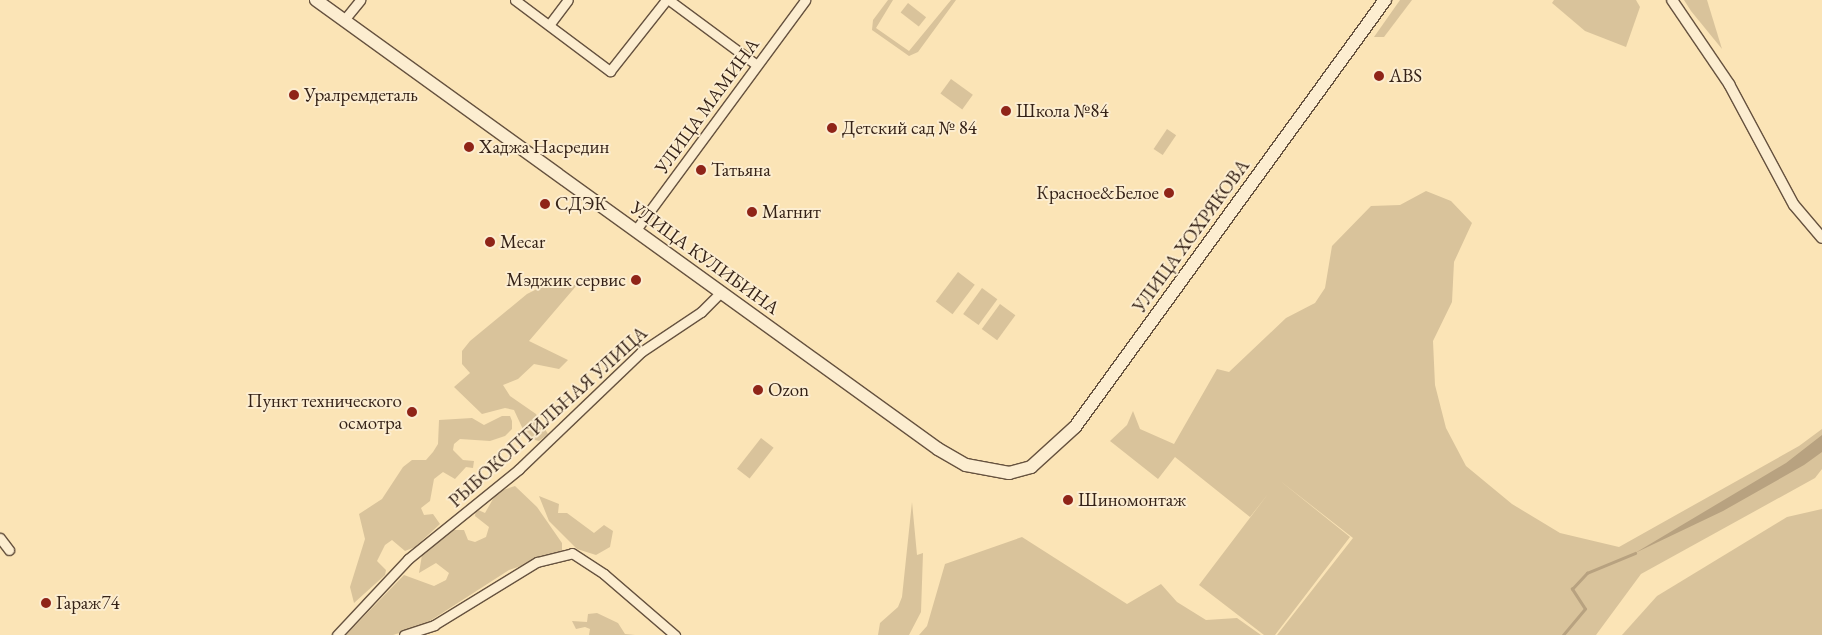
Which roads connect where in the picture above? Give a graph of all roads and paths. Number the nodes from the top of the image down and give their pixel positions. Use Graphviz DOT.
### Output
graph roads {
  1 [pos="316,0"];
  2 [pos="360,0"];
  3 [pos="515,0"];
  4 [pos="568,0"];
  5 [pos="668,0"];
  6 [pos="805,0"];
  7 [pos="1385,0"];
  8 [pos="1672,0"];
  9 [pos="344,20"];
  10 [pos="549,25"];
  11 [pos="757,65"];
  12 [pos="635,231"];
  13 [pos="1822,238"];
  14 [pos="720,293"];
  15 [pos="1009,473"];
  16 [pos="0,538"];
  17 [pos="9,550"];
  18 [pos="337,635"];
  19 [pos="404,635"];
  20 [pos="675,635"];
  1 -- 9 [label="main road, УЛИЦА КУЛИБИНА"];
  2 -- 9 [label="street"];
  3 -- 10 [label="street"];
  4 -- 10 [label="street"];
  5 -- 10 [label="street"];
  5 -- 11 [label="street"];
  6 -- 11 [label="street, УЛИЦА МАМИНА"];
  7 -- 15 [label="main road, УЛИЦА ХОХРЯКОВА"];
  8 -- 13 [label="street"];
  9 -- 12 [label="main road, УЛИЦА КУЛИБИНА"];
  11 -- 12 [label="street, УЛИЦА МАМИНА"];
  12 -- 14 [label="main road, УЛИЦА КУЛИБИНА"];
  14 -- 15 [label="main road, УЛИЦА КУЛИБИНА"];
  14 -- 18 [label="street, РЫБОКОПТИЛЬНАЯ УЛИЦА"];
  16 -- 17 [label="street"];
  19 -- 20 [label="street"];
}
